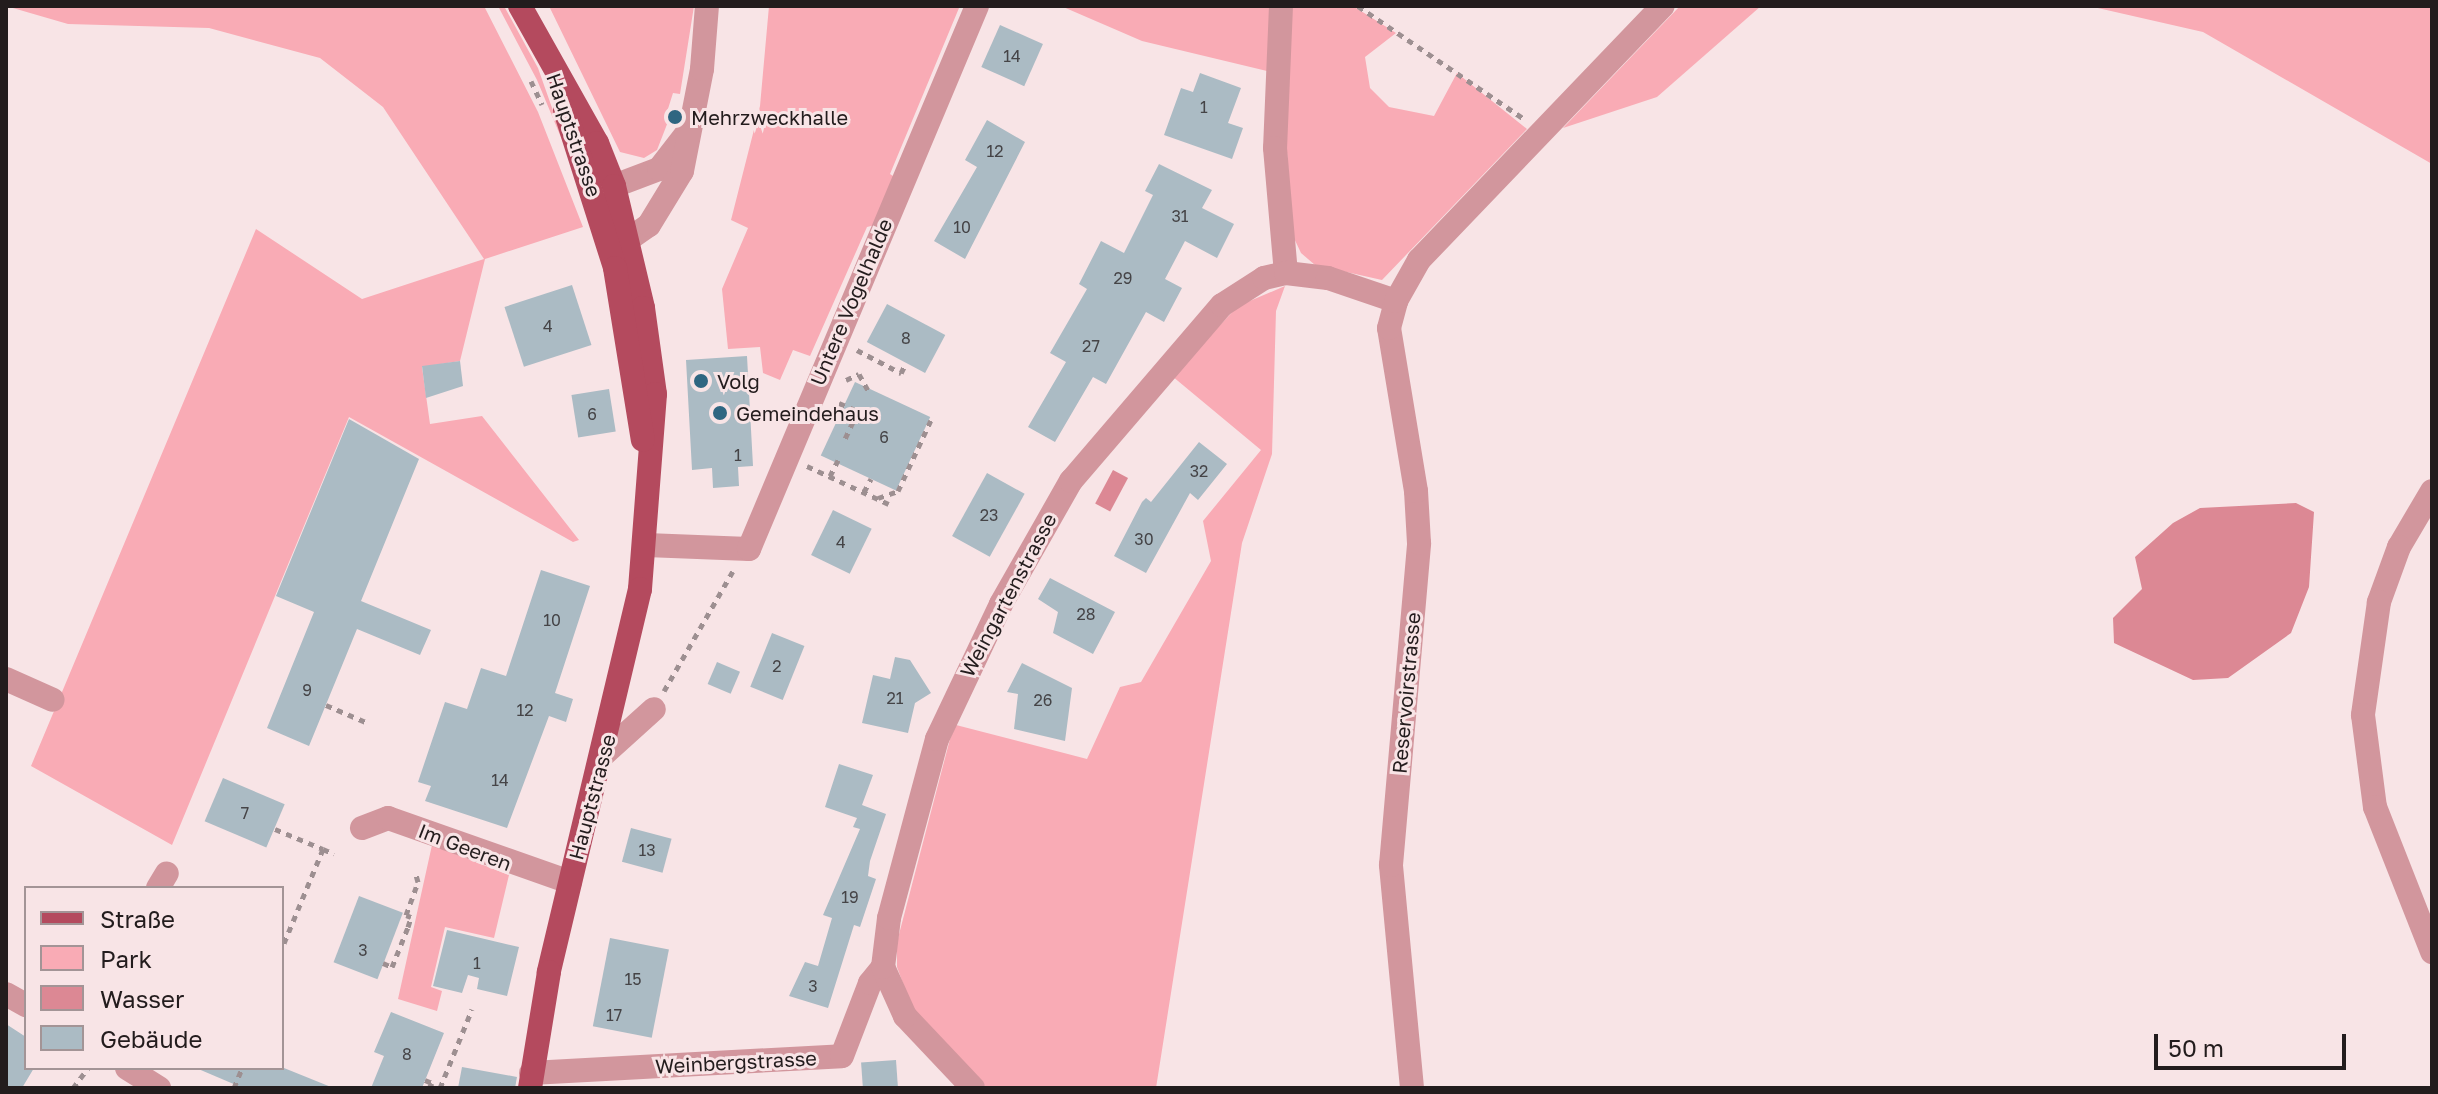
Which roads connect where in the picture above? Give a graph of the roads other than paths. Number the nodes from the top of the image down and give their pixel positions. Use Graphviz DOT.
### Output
graph roads {
  1 [pos="520,6"];
  2 [pos="707,6"];
  3 [pos="977,6"];
  4 [pos="1281,6"];
  5 [pos="1663,6"];
  6 [pos="544,48"];
  7 [pos="693,120"];
  8 [pos="614,186"];
  9 [pos="602,220"];
  10 [pos="629,239"];
  11 [pos="1286,273"];
  12 [pos="1396,301"];
  13 [pos="2432,491"];
  14 [pos="650,506"];
  15 [pos="646,545"];
  16 [pos="6,679"];
  17 [pos="53,700"];
  18 [pos="654,709"];
  19 [pos="604,754"];
  20 [pos="362,828"];
  21 [pos="570,882"];
  22 [pos="2432,952"];
  23 [pos="883,967"];
  24 [pos="6,994"];
  25 [pos="24,1004"];
  26 [pos="130,1070"];
  27 [pos="530,1081"];
  28 [pos="159,1088"];
  29 [pos="973,1088"];
  30 [pos="1412,1088"];
  1 -- 6 [label="main road, Hauptstrasse"];
  2 -- 7 [label="street"];
  3 -- 15 [label="street, Untere Vogelhalde"];
  4 -- 11 [label="street"];
  5 -- 12 [label="street"];
  6 -- 8 [label="main road, Hauptstrasse"];
  6 -- 9 [label="main road, Hauptstrasse"];
  7 -- 8 [label="street"];
  7 -- 10 [label="street"];
  8 -- 9 [label="main road"];
  8 -- 10 [label="main road, Hauptstrasse"];
  9 -- 10 [label="main road"];
  9 -- 14 [label="main road, Hauptstrasse"];
  10 -- 14 [label="main road, Hauptstrasse"];
  11 -- 12 [label="street, Weingartenstrasse"];
  11 -- 23 [label="street, Weingartenstrasse"];
  12 -- 30 [label="street, Reservoirstrasse"];
  13 -- 22 [label="street"];
  14 -- 15 [label="main road, Hauptstrasse"];
  15 -- 19 [label="main road, Hauptstrasse"];
  16 -- 17 [label="street"];
  18 -- 19 [label="street"];
  19 -- 21 [label="main road, Hauptstrasse"];
  20 -- 21 [label="street, Im Geeren"];
  21 -- 27 [label="main road, Hauptstrasse"];
  23 -- 27 [label="street, Weinbergstrasse"];
  23 -- 29 [label="street"];
  24 -- 25 [label="street"];
  26 -- 28 [label="street"];
}
